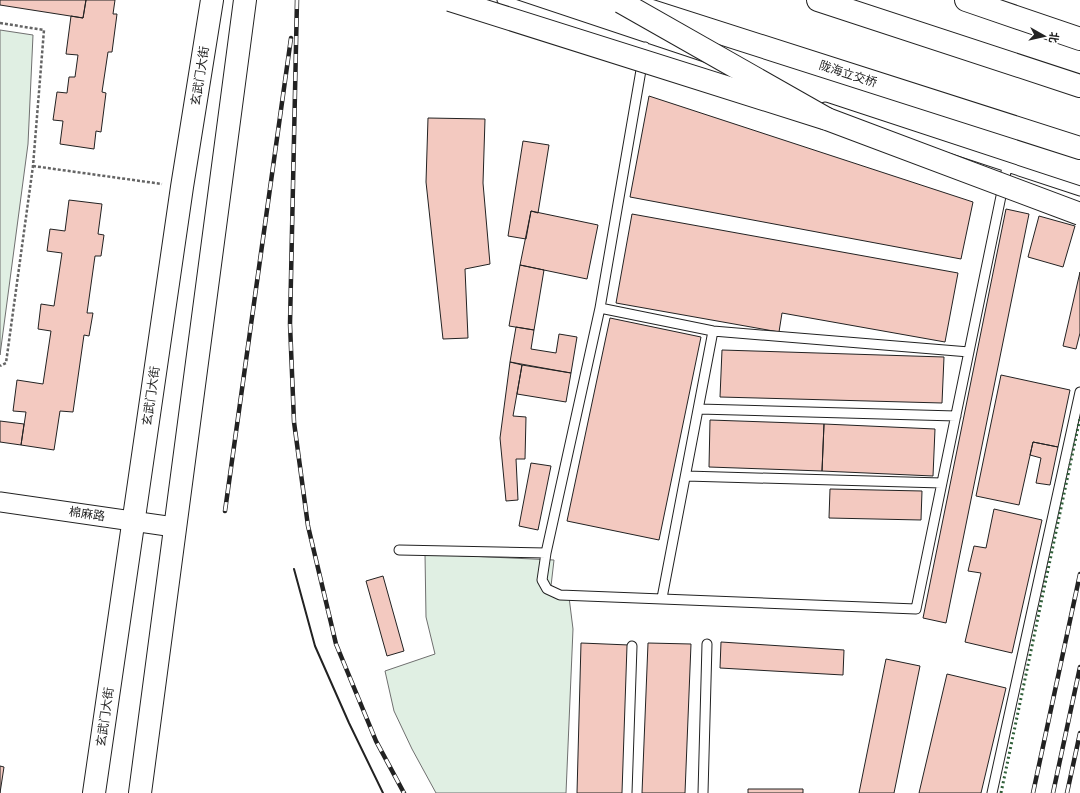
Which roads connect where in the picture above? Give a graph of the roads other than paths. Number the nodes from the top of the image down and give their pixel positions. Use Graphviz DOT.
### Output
graph roads {
  1 [pos="212,0"];
  2 [pos="245,0"];
  3 [pos="450,0"];
  4 [pos="502,0"];
  5 [pos="818,0"];
  6 [pos="954,0"];
  7 [pos="966,0"];
  8 [pos="618,1"];
  9 [pos="1080,39"];
  10 [pos="1080,43"];
  11 [pos="645,47"];
  12 [pos="1080,86"];
  13 [pos="827,119"];
  14 [pos="1080,148"];
  15 [pos="1007,167"];
  16 [pos="1080,191"];
  17 [pos="1080,214"];
  18 [pos="600,308"];
  19 [pos="713,331"];
  20 [pos="969,352"];
  21 [pos="1080,392"];
  22 [pos="698,409"];
  23 [pos="956,416"];
  24 [pos="686,476"];
  25 [pos="942,483"];
  26 [pos="0,502"];
  27 [pos="133,521"];
  28 [pos="174,527"];
  29 [pos="399,550"];
  30 [pos="546,553"];
  31 [pos="662,598"];
  32 [pos="707,644"];
  33 [pos="632,646"];
  34 [pos="94,793"];
  35 [pos="140,793"];
  36 [pos="627,793"];
  37 [pos="702,793"];
  38 [pos="992,793"];
  1 -- 27 [label="main road, 玄武门大街"];
  2 -- 28 [label="main road"];
  3 -- 13 [label="main road, bridge"];
  4 -- 11 [label="lane"];
  5 -- 12 [label="main road"];
  6 -- 10 [label="lane"];
  7 -- 9 [label="main road"];
  8 -- 13 [label="main road, bridge"];
  8 -- 14 [label="main road, 陇海立交桥, bridge"];
  11 -- 15 [label="lane"];
  11 -- 18 [label="lane"];
  13 -- 17 [label="main road, bridge"];
  15 -- 16 [label="lane"];
  15 -- 20 [label="lane"];
  18 -- 19 [label="lane"];
  18 -- 30 [label="lane"];
  19 -- 20 [label="lane"];
  19 -- 22 [label="lane"];
  20 -- 23 [label="lane"];
  21 -- 38 [label="lane"];
  22 -- 23 [label="lane"];
  22 -- 24 [label="lane"];
  23 -- 25 [label="lane"];
  24 -- 25 [label="lane"];
  24 -- 31 [label="lane"];
  25 -- 31 [label="lane"];
  26 -- 27 [label="street, 棉麻路"];
  27 -- 28 [label="street, 棉麻路"];
  27 -- 34 [label="main road, 玄武门大街"];
  28 -- 35 [label="main road"];
  29 -- 30 [label="lane"];
  30 -- 31 [label="lane"];
  32 -- 37 [label="lane"];
  33 -- 36 [label="lane"];
}
